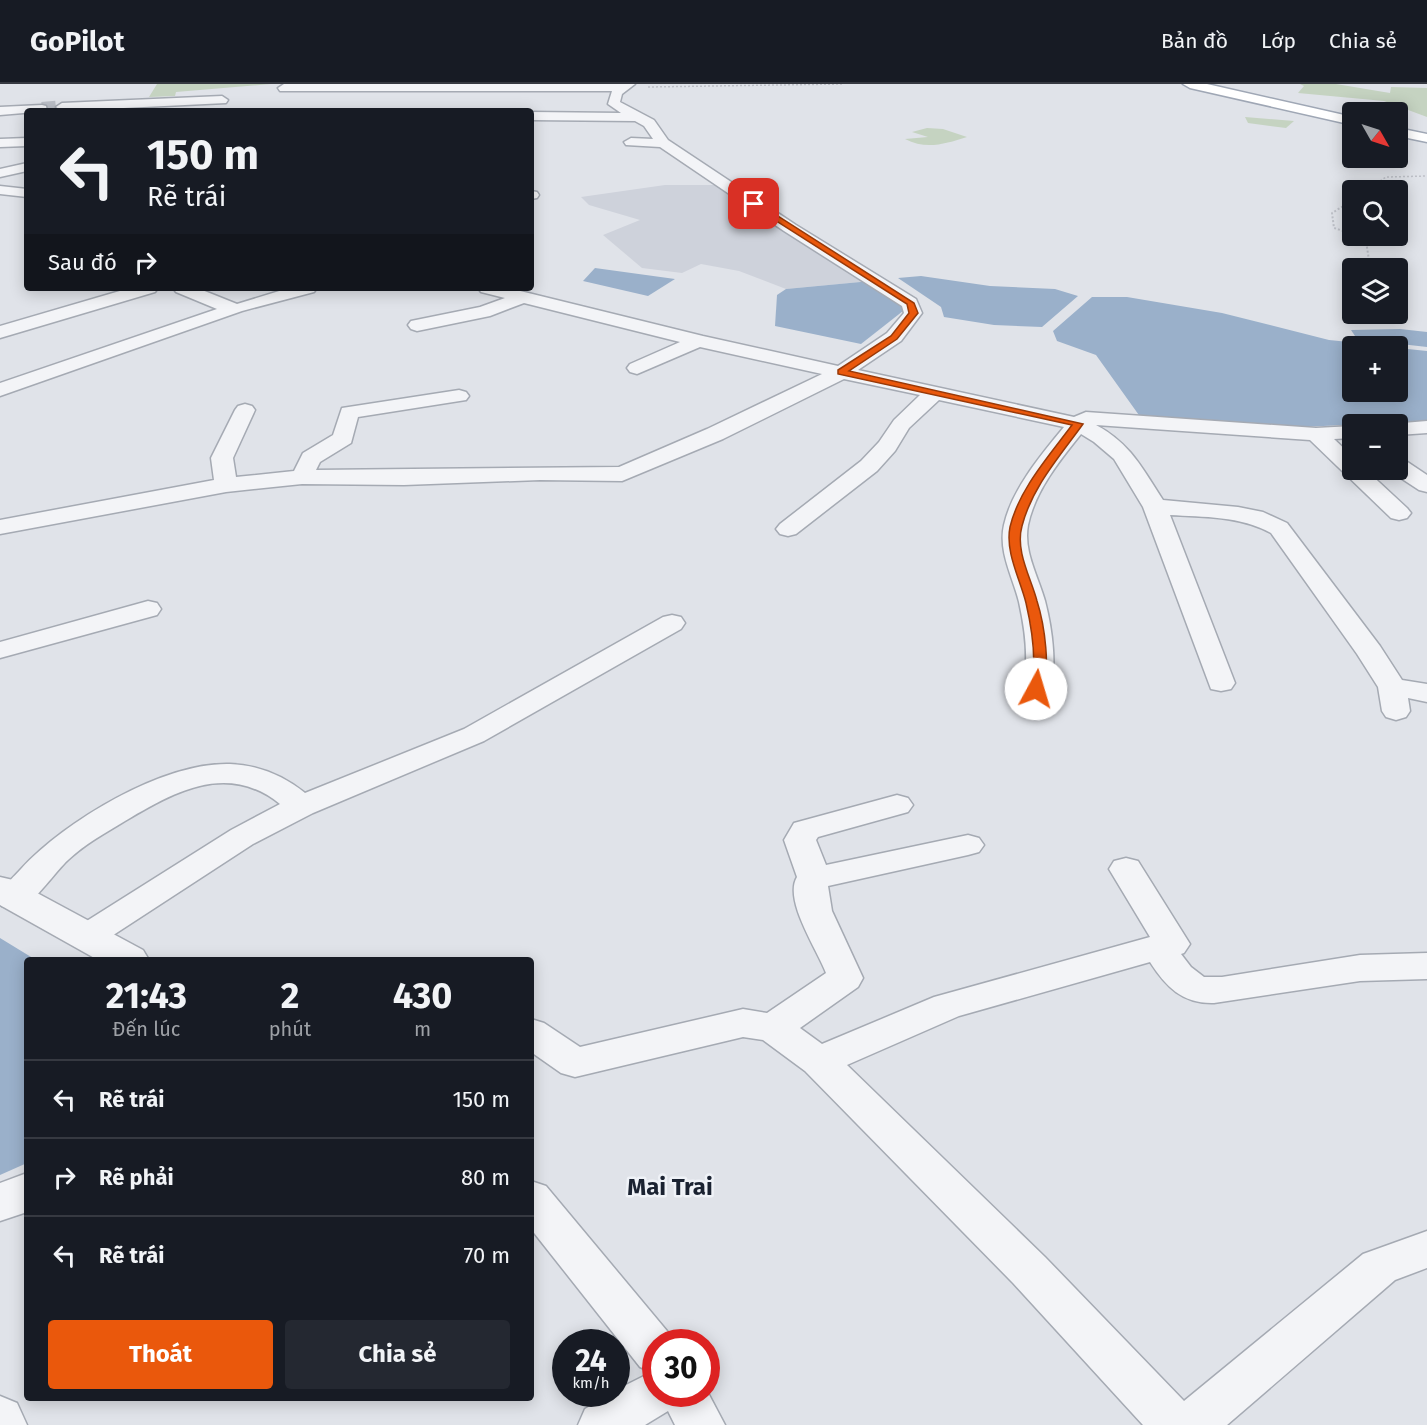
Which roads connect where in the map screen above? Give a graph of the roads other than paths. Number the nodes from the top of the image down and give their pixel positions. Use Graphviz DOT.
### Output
graph roads {
  1 [pos="1190,84"];
  2 [pos="628,85"];
  3 [pos="284,86"];
  4 [pos="492,86"];
  5 [pos="354,87"];
  6 [pos="222,100"];
  7 [pos="277,102"];
  8 [pos="348,103"];
  9 [pos="494,103"];
  10 [pos="614,104"];
  11 [pos="62,107"];
  12 [pos="534,109"];
  13 [pos="534,109"];
  14 [pos="24,110"];
  15 [pos="0,111"];
  16 [pos="637,117"];
  17 [pos="1342,119"];
  18 [pos="1408,134"];
  19 [pos="1427,138"];
  20 [pos="24,142"];
  21 [pos="631,142"];
  22 [pos="0,143"];
  23 [pos="663,143"];
  24 [pos="24,168"];
  25 [pos="0,173"];
  26 [pos="0,190"];
  27 [pos="24,193"];
  28 [pos="140,291"];
  29 [pos="189,291"];
  30 [pos="297,291"];
  31 [pos="499,291"];
  32 [pos="523,297"];
  33 [pos="244,306"];
  34 [pos="417,325"];
  35 [pos="0,332"];
  36 [pos="698,341"];
  37 [pos="638,368"];
  38 [pos="842,372"];
  39 [pos="0,390"];
  40 [pos="935,392"];
  41 [pos="459,396"];
  42 [pos="245,410"];
  43 [pos="1078,424"];
  44 [pos="1427,427"];
  45 [pos="1408,428"];
  46 [pos="1316,434"];
  47 [pos="1342,434"];
  48 [pos="1408,473"];
  49 [pos="302,477"];
  50 [pos="226,485"];
  51 [pos="1427,486"];
  52 [pos="1155,507"];
  53 [pos="1399,513"];
  54 [pos="0,527"];
  55 [pos="788,529"];
  56 [pos="148,609"];
  57 [pos="672,623"];
  58 [pos="0,650"];
  59 [pos="1221,683"];
  60 [pos="1036,689"];
  61 [pos="1427,693"];
  62 [pos="897,805"];
  63 [pos="302,806"];
  64 [pos="968,845"];
  65 [pos="1126,869"];
  66 [pos="813,878"];
  67 [pos="7,893"];
  68 [pos="86,937"];
  69 [pos="1158,947"];
  70 [pos="123,957"];
  71 [pos="1427,966"];
  72 [pos="773,1028"];
  73 [pos="534,1035"];
  74 [pos="819,1061"];
  75 [pos="24,1193"];
  76 [pos="0,1202"];
  77 [pos="534,1202"];
  78 [pos="1427,1249"];
  79 [pos="642,1335"];
  80 [pos="642,1401"];
  81 [pos="691,1407"];
  82 [pos="0,1419"];
  83 [pos="3,1425"];
  84 [pos="602,1425"];
  85 [pos="701,1425"];
  86 [pos="1174,1425"];
  87 [pos="1191,1425"];
  1 -- 17 [label="main road"];
  2 -- 4 [label="street"];
  2 -- 10 [label="street"];
  3 -- 5 [label="street"];
  3 -- 7 [label="street"];
  4 -- 5 [label="street"];
  4 -- 9 [label="street"];
  5 -- 8 [label="street"];
  6 -- 11 [label="street"];
  10 -- 12 [label="street"];
  10 -- 16 [label="street"];
  13 -- 16 [label="street"];
  14 -- 15 [label="street"];
  16 -- 23 [label="street"];
  18 -- 19 [label="main road"];
  20 -- 22 [label="street"];
  21 -- 23 [label="street"];
  23 -- 38 [label="street"];
  24 -- 25 [label="street"];
  26 -- 27 [label="street"];
  28 -- 35 [label="street"];
  29 -- 39 [label="street"];
  30 -- 33 [label="street"];
  31 -- 32 [label="street"];
  32 -- 34 [label="street"];
  32 -- 36 [label="street"];
  36 -- 37 [label="street"];
  36 -- 38 [label="street"];
  38 -- 40 [label="street"];
  38 -- 49 [label="street"];
  40 -- 43 [label="street"];
  40 -- 55 [label="street"];
  41 -- 49 [label="street"];
  42 -- 50 [label="street"];
  43 -- 46 [label="street"];
  43 -- 52 [label="street"];
  43 -- 60 [label="street"];
  44 -- 45 [label="street"];
  46 -- 47 [label="street"];
  46 -- 53 [label="street"];
  48 -- 51 [label="street"];
  49 -- 50 [label="street"];
  50 -- 54 [label="street"];
  52 -- 59 [label="street"];
  52 -- 61 [label="street"];
  56 -- 58 [label="street"];
  57 -- 63 [label="street"];
  62 -- 66 [label="street"];
  63 -- 67 [label="street"];
  63 -- 68 [label="street"];
  64 -- 66 [label="street"];
  65 -- 69 [label="street"];
  66 -- 72 [label="street"];
  67 -- 68 [label="street"];
  68 -- 70 [label="street"];
  69 -- 71 [label="street"];
  69 -- 74 [label="street"];
  72 -- 73 [label="street"];
  72 -- 74 [label="street"];
  74 -- 86 [label="street"];
  75 -- 76 [label="street"];
  77 -- 79 [label="street"];
  78 -- 87 [label="street"];
  80 -- 84 [label="street"];
  81 -- 85 [label="street"];
  82 -- 83 [label="street"];
}
